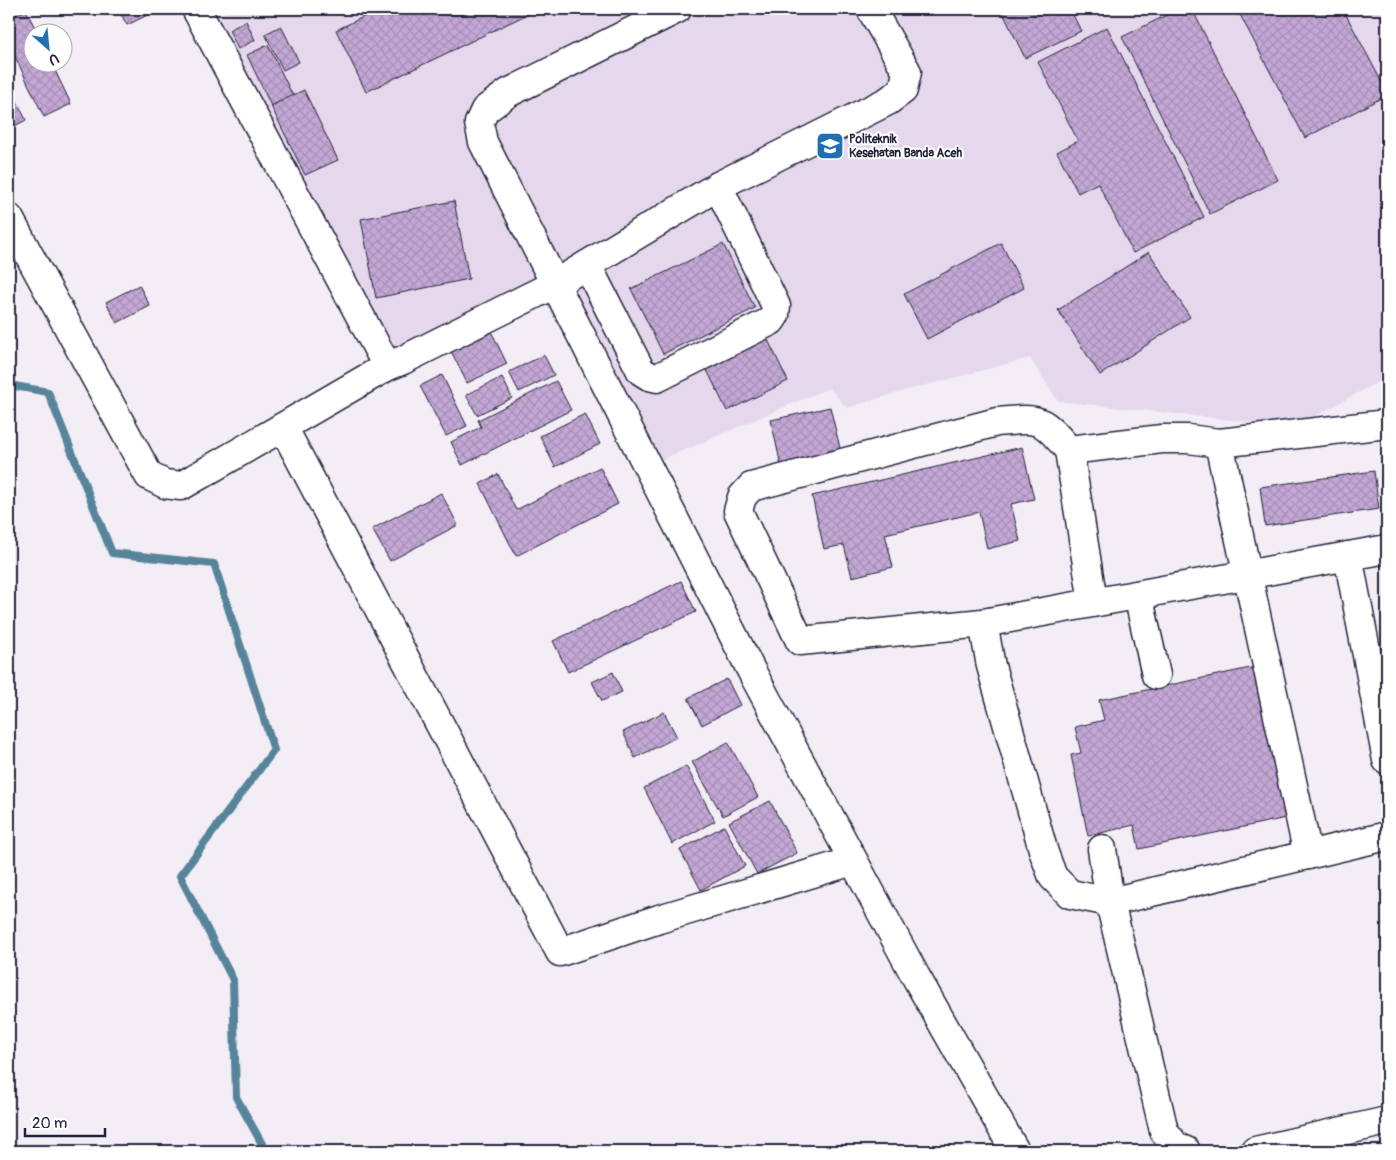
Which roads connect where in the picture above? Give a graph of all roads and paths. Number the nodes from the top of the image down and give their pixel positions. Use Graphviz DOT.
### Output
graph roads {
  1 [pos="196,9"];
  2 [pos="677,9"];
  3 [pos="871,9"];
  4 [pos="718,186"];
  5 [pos="9,218"];
  6 [pos="587,265"];
  7 [pos="555,284"];
  8 [pos="388,366"];
  9 [pos="1387,424"];
  10 [pos="282,428"];
  11 [pos="1219,443"];
  12 [pos="1069,450"];
  13 [pos="1387,549"];
  14 [pos="1348,556"];
  15 [pos="1248,575"];
  16 [pos="1138,595"];
  17 [pos="1093,602"];
  18 [pos="983,623"];
  19 [pos="1156,675"];
  20 [pos="1387,761"];
  21 [pos="1387,836"];
  22 [pos="1102,849"];
  23 [pos="1308,855"];
  24 [pos="853,861"];
  25 [pos="1110,902"];
  26 [pos="1387,1120"];
  27 [pos="1015,1151"];
  28 [pos="1186,1151"];
  29 [pos="1264,1151"];
  1 -- 8 [label="street"];
  2 -- 7 [label="street"];
  3 -- 4 [label="street"];
  4 -- 6 [label="street"];
  4 -- 6 [label="street"];
  5 -- 10 [label="street"];
  6 -- 7 [label="street"];
  7 -- 8 [label="street"];
  7 -- 24 [label="street"];
  8 -- 10 [label="street"];
  9 -- 11 [label="street"];
  10 -- 24 [label="street"];
  11 -- 12 [label="street"];
  11 -- 15 [label="street"];
  12 -- 17 [label="street"];
  12 -- 18 [label="street"];
  13 -- 14 [label="street"];
  14 -- 15 [label="street"];
  14 -- 20 [label="street"];
  15 -- 16 [label="street"];
  15 -- 23 [label="street"];
  16 -- 17 [label="street"];
  16 -- 19 [label="street"];
  17 -- 18 [label="street"];
  18 -- 25 [label="street"];
  21 -- 23 [label="street"];
  22 -- 25 [label="street"];
  23 -- 25 [label="street"];
  24 -- 27 [label="street"];
  25 -- 28 [label="street"];
  26 -- 29 [label="street"];
}
